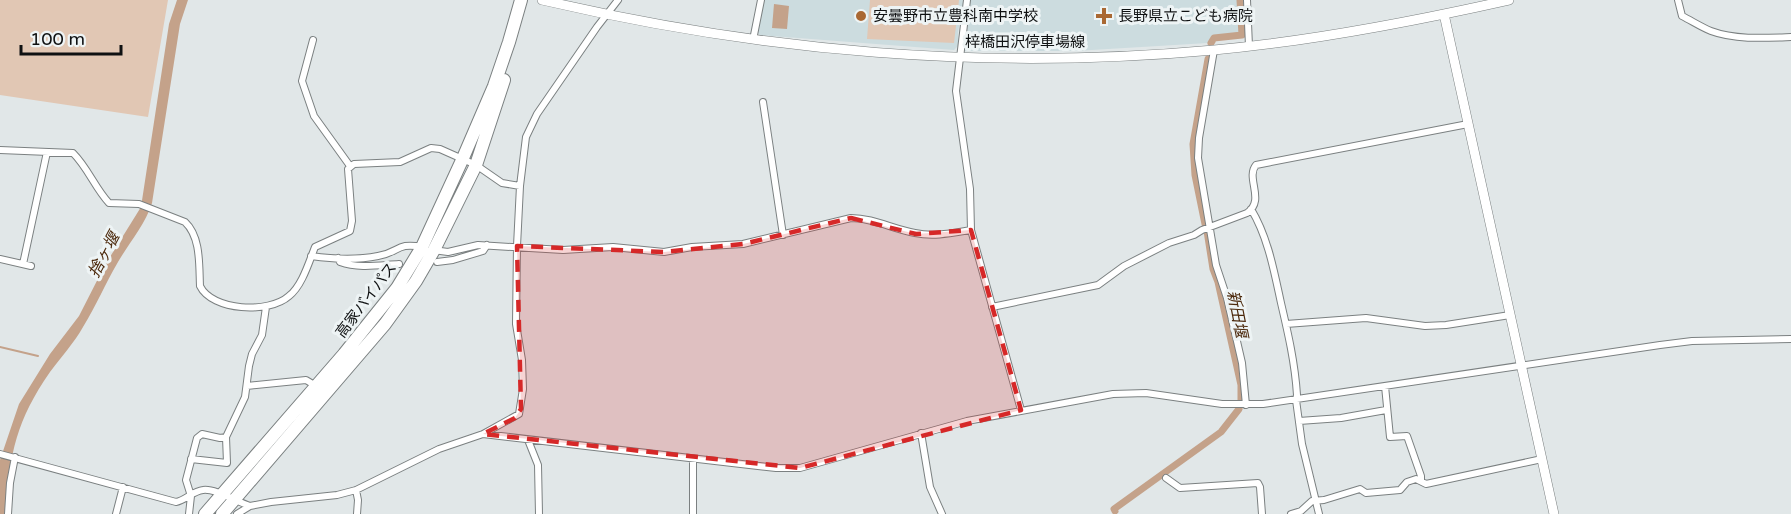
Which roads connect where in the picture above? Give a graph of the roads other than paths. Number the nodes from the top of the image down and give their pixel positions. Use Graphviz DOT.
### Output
graph roads {
  1 [pos="542,0"];
  2 [pos="618,0"];
  3 [pos="761,0"];
  4 [pos="967,0"];
  5 [pos="1247,0"];
  6 [pos="1504,0"];
  7 [pos="1678,0"];
  8 [pos="521,1"];
  9 [pos="1444,14"];
  10 [pos="606,15"];
  11 [pos="1791,37"];
  12 [pos="313,40"];
  13 [pos="753,40"];
  14 [pos="1249,46"];
  15 [pos="1214,50"];
  16 [pos="962,58"];
  17 [pos="763,102"];
  18 [pos="1468,124"];
  19 [pos="0,150"];
  20 [pos="47,152"];
  21 [pos="463,158"];
  22 [pos="476,165"];
  23 [pos="350,166"];
  24 [pos="520,186"];
  25 [pos="1251,209"];
  26 [pos="1211,226"];
  27 [pos="971,230"];
  28 [pos="783,235"];
  29 [pos="487,245"];
  30 [pos="517,246"];
  31 [pos="431,253"];
  32 [pos="311,256"];
  33 [pos="338,258"];
  34 [pos="0,259"];
  35 [pos="23,264"];
  36 [pos="399,264"];
  37 [pos="31,266"];
  38 [pos="992,306"];
  39 [pos="266,307"];
  40 [pos="1510,315"];
  41 [pos="1286,324"];
  42 [pos="1791,339"];
  43 [pos="1522,366"];
  44 [pos="247,386"];
  45 [pos="316,386"];
  46 [pos="1385,386"];
  47 [pos="1296,400"];
  48 [pos="1246,405"];
  49 [pos="1021,410"];
  50 [pos="1386,410"];
  51 [pos="1299,421"];
  52 [pos="921,433"];
  53 [pos="483,434"];
  54 [pos="226,437"];
  55 [pos="528,440"];
  56 [pos="0,454"];
  57 [pos="14,457"];
  58 [pos="191,459"];
  59 [pos="693,459"];
  60 [pos="1542,459"];
  61 [pos="1166,478"];
  62 [pos="1421,481"];
  63 [pos="123,487"];
  64 [pos="356,490"];
  65 [pos="191,496"];
  66 [pos="227,497"];
  67 [pos="1316,501"];
  68 [pos="250,506"];
  69 [pos="8,514"];
  70 [pos="116,514"];
  71 [pos="189,514"];
  72 [pos="205,514"];
  73 [pos="222,514"];
  74 [pos="237,514"];
  75 [pos="357,514"];
  76 [pos="539,514"];
  77 [pos="693,514"];
  78 [pos="942,514"];
  79 [pos="1262,514"];
  80 [pos="1291,514"];
  81 [pos="1319,514"];
  82 [pos="1554,514"];
  1 -- 10 [label="main road, 梓橋田沢停車場線"];
  2 -- 10 [label="street"];
  3 -- 13 [label="street"];
  4 -- 16 [label="street"];
  5 -- 14 [label="street"];
  6 -- 9 [label="main road, 梓橋田沢停車場線"];
  7 -- 11 [label="street"];
  8 -- 21 [label="highway, 高家バイパス"];
  8 -- 22 [label="highway, 高家バイパス"];
  9 -- 14 [label="main road, 梓橋田沢停車場線"];
  9 -- 18 [label="main road"];
  10 -- 13 [label="main road, 梓橋田沢停車場線"];
  10 -- 24 [label="street"];
  12 -- 23 [label="street"];
  13 -- 16 [label="main road, 梓橋田沢停車場線"];
  14 -- 15 [label="main road, 梓橋田沢停車場線"];
  15 -- 16 [label="main road, 梓橋田沢停車場線"];
  15 -- 26 [label="street"];
  16 -- 27 [label="street"];
  17 -- 28 [label="street"];
  18 -- 25 [label="street"];
  18 -- 40 [label="main road"];
  19 -- 20 [label="street"];
  20 -- 35 [label="street"];
  20 -- 39 [label="street"];
  21 -- 22 [label="street"];
  21 -- 23 [label="street"];
  21 -- 31 [label="highway, 高家バイパス"];
  22 -- 24 [label="street"];
  22 -- 31 [label="highway, 高家バイパス"];
  23 -- 32 [label="street"];
  24 -- 30 [label="street"];
  25 -- 26 [label="street"];
  25 -- 41 [label="street"];
  26 -- 38 [label="street"];
  26 -- 48 [label="street"];
  27 -- 28 [label="street"];
  27 -- 38 [label="street"];
  28 -- 30 [label="street"];
  29 -- 30 [label="street"];
  29 -- 31 [label="street"];
  29 -- 31 [label="street"];
  30 -- 53 [label="street"];
  31 -- 33 [label="street"];
  31 -- 45 [label="highway, 高家バイパス"];
  31 -- 66 [label="highway, 高家バイパス"];
  32 -- 33 [label="street"];
  32 -- 39 [label="street"];
  33 -- 36 [label="street"];
  34 -- 35 [label="street"];
  35 -- 37 [label="street"];
  38 -- 49 [label="street"];
  39 -- 44 [label="street"];
  40 -- 41 [label="street"];
  40 -- 43 [label="main road"];
  41 -- 47 [label="street"];
  42 -- 43 [label="street"];
  43 -- 46 [label="street"];
  43 -- 60 [label="main road"];
  44 -- 45 [label="street"];
  44 -- 54 [label="street"];
  45 -- 66 [label="highway, 高家バイパス"];
  46 -- 47 [label="street"];
  46 -- 50 [label="street"];
  47 -- 48 [label="street"];
  47 -- 51 [label="street"];
  48 -- 49 [label="street"];
  49 -- 52 [label="street"];
  50 -- 51 [label="street"];
  50 -- 62 [label="street"];
  51 -- 67 [label="street"];
  52 -- 59 [label="street"];
  52 -- 78 [label="street"];
  53 -- 55 [label="street"];
  53 -- 64 [label="street"];
  54 -- 58 [label="street"];
  54 -- 58 [label="street"];
  55 -- 59 [label="street"];
  55 -- 76 [label="street"];
  56 -- 57 [label="street"];
  57 -- 63 [label="street"];
  57 -- 69 [label="street"];
  58 -- 65 [label="street"];
  59 -- 77 [label="street"];
  60 -- 62 [label="street"];
  60 -- 82 [label="main road"];
  61 -- 79 [label="street"];
  62 -- 67 [label="street"];
  63 -- 65 [label="street"];
  63 -- 70 [label="street"];
  64 -- 68 [label="street"];
  64 -- 75 [label="street"];
  65 -- 66 [label="street"];
  65 -- 71 [label="street"];
  66 -- 68 [label="street"];
  66 -- 72 [label="highway, 高家バイパス"];
  66 -- 73 [label="highway, 高家バイパス"];
  67 -- 80 [label="street"];
  67 -- 81 [label="street"];
  68 -- 74 [label="street"];
}
